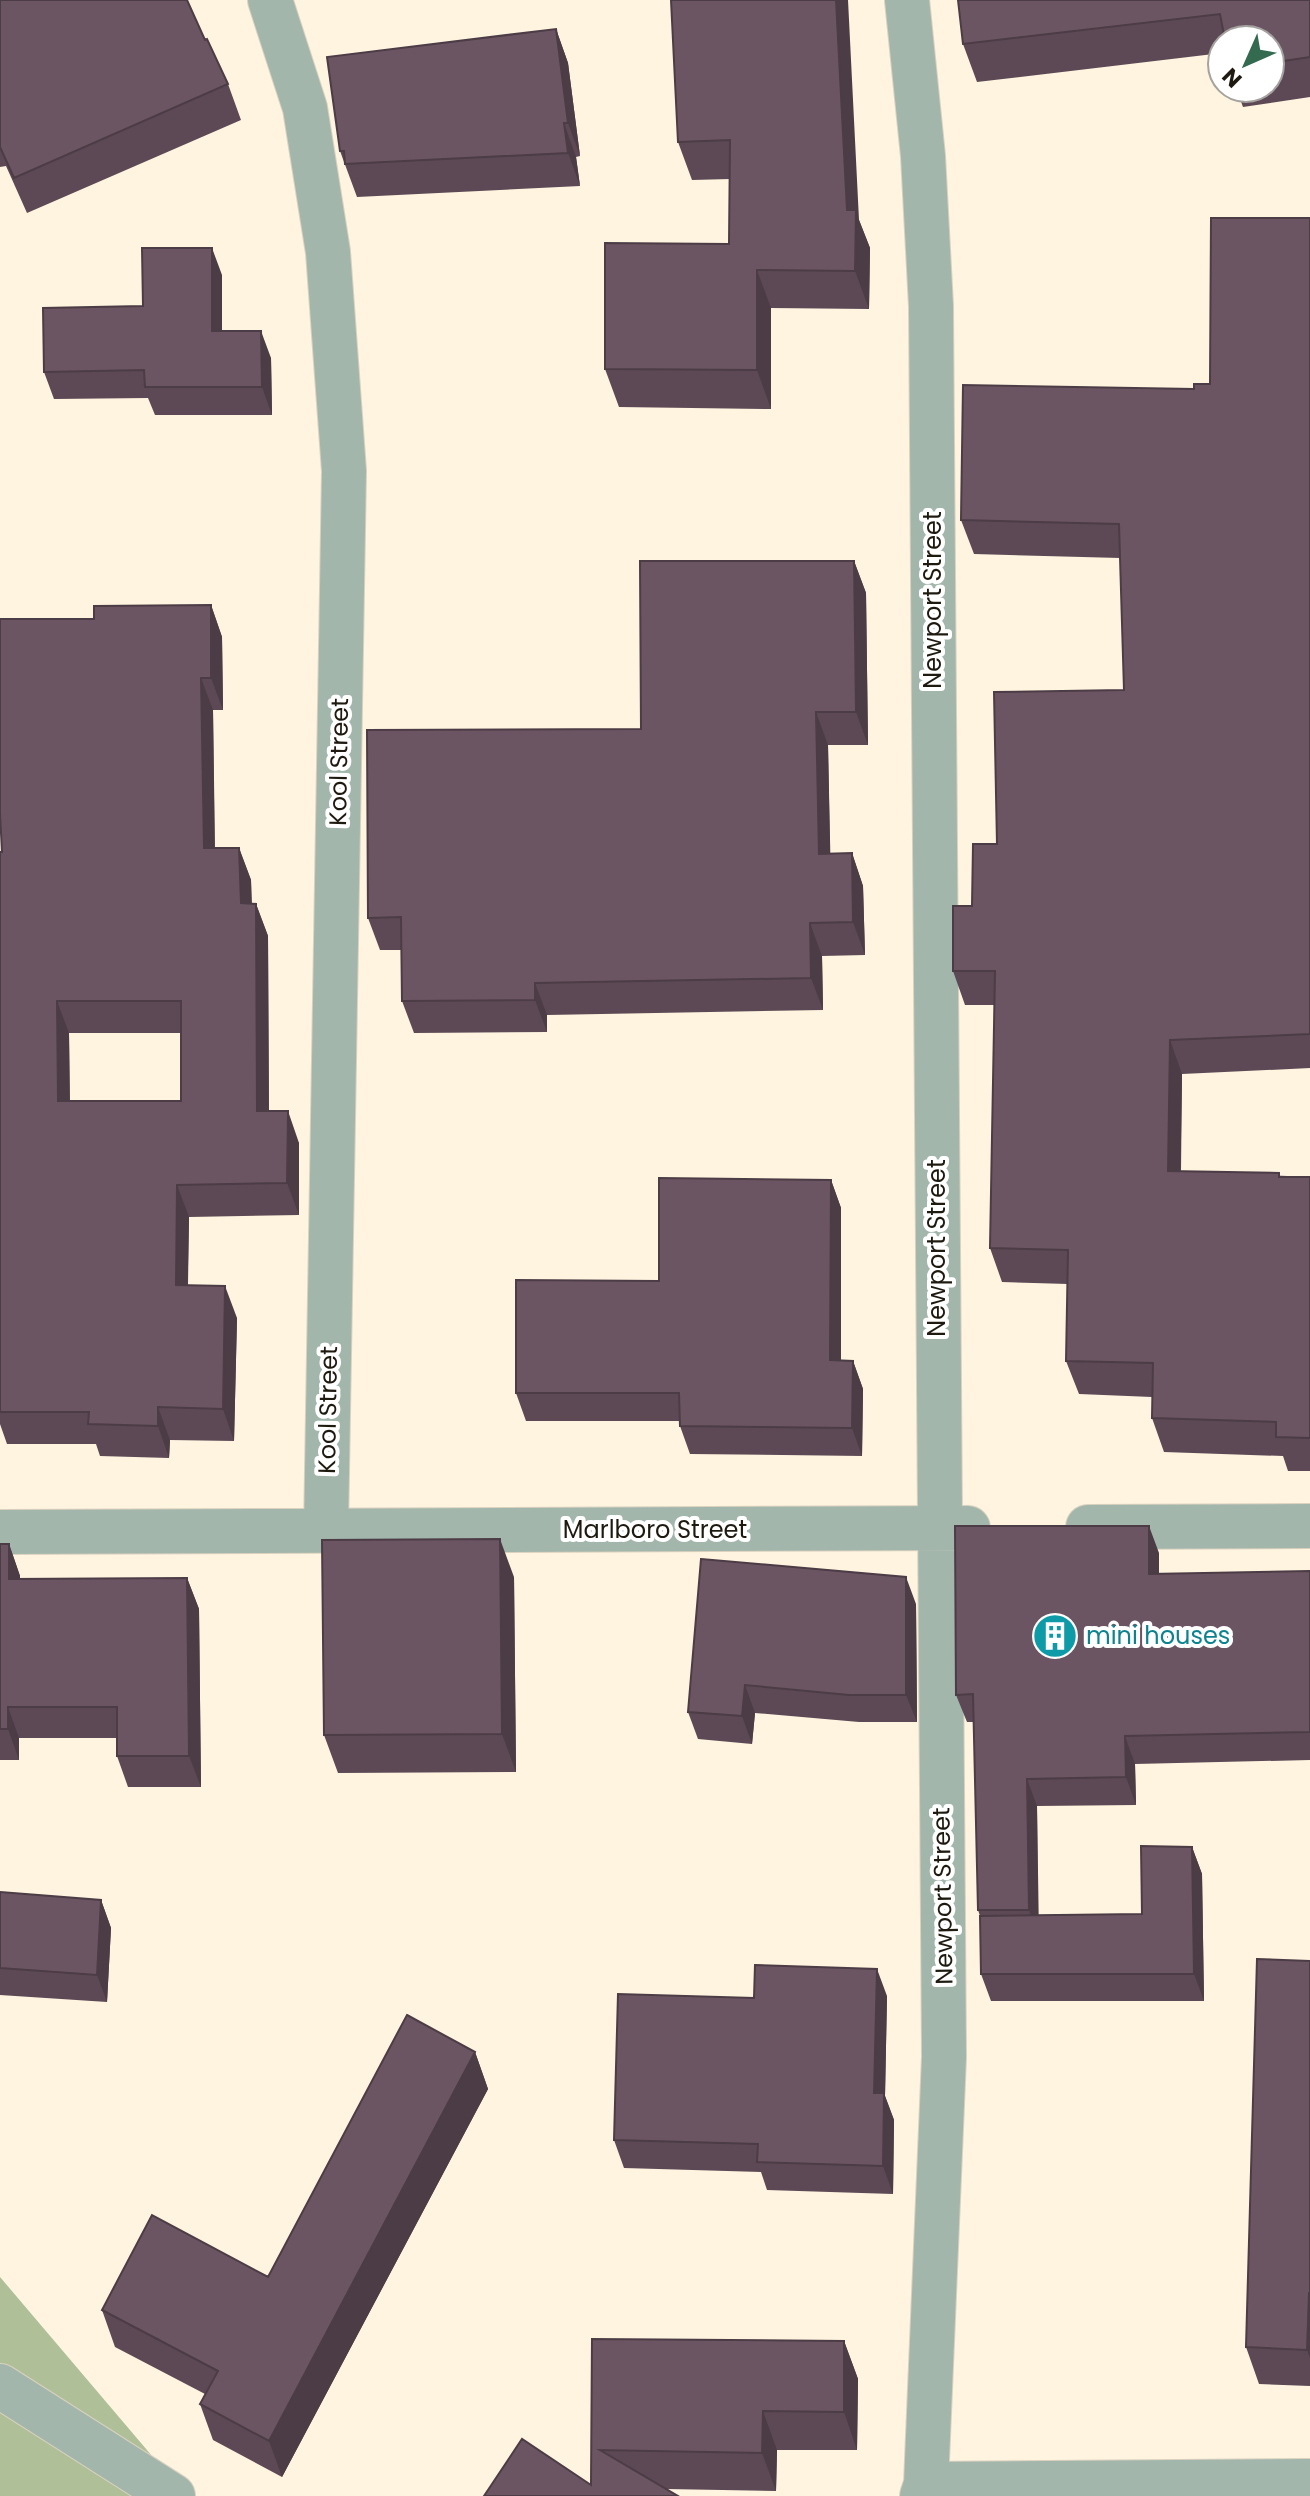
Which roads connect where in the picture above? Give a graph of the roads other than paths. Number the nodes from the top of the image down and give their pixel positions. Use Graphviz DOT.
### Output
graph roads {
  1 [pos="270,0"];
  2 [pos="907,0"];
  3 [pos="1310,1526"];
  4 [pos="939,1528"];
  5 [pos="326,1531"];
  6 [pos="0,1532"];
  7 [pos="0,2386"];
  8 [pos="1310,2481"];
  9 [pos="924,2490"];
  10 [pos="173,2496"];
  1 -- 5 [label="street, Kool Street"];
  2 -- 4 [label="street, Newport Street"];
  3 -- 4 [label="street, Marlboro Street"];
  4 -- 5 [label="street, Marlboro Street"];
  4 -- 9 [label="street, Newport Street"];
  5 -- 6 [label="street, Marlboro Street"];
  7 -- 10 [label="street"];
  8 -- 9 [label="street"];
}
